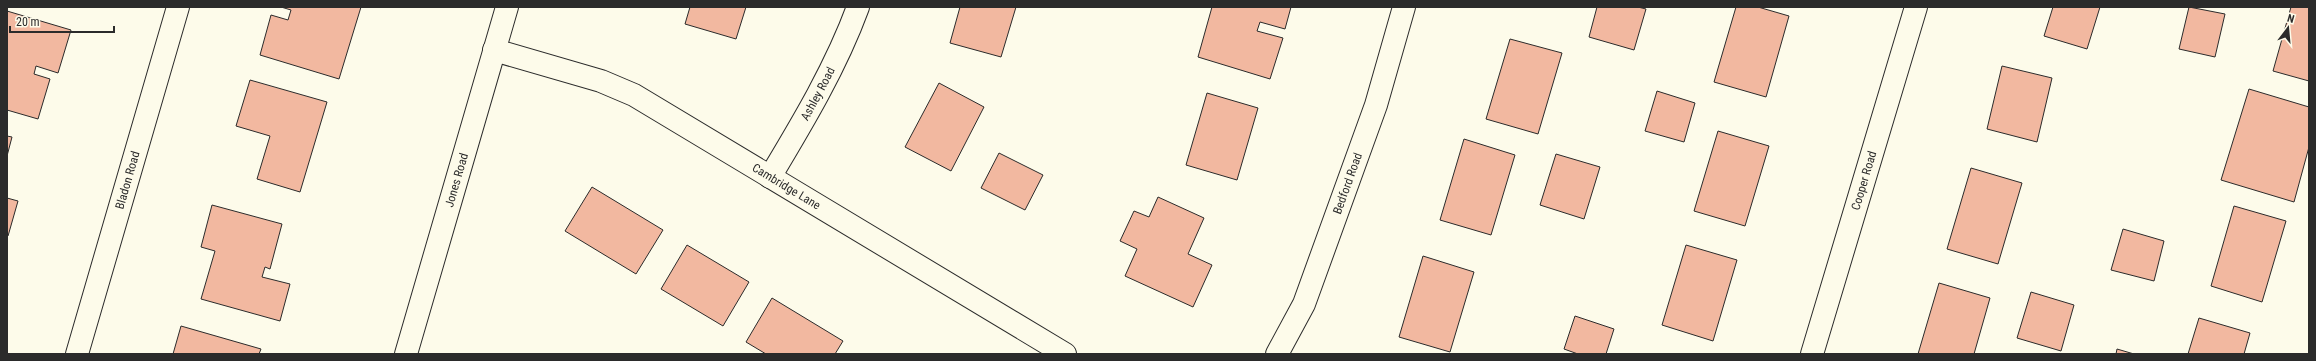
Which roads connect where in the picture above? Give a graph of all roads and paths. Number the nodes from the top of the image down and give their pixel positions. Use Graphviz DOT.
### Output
graph roads {
  1 [pos="178,7"];
  2 [pos="507,7"];
  3 [pos="858,7"];
  4 [pos="1404,7"];
  5 [pos="1916,7"];
  6 [pos="494,50"];
  7 [pos="770,177"];
  8 [pos="77,354"];
  9 [pos="406,354"];
  10 [pos="1065,354"];
  11 [pos="1277,354"];
  12 [pos="1812,354"];
  1 -- 8 [label="street, Bladon Road"];
  2 -- 6 [label="street, Jones Road"];
  3 -- 7 [label="street, Ashley Road"];
  4 -- 11 [label="street, Bedford Road"];
  5 -- 12 [label="street, Cooper Road"];
  6 -- 7 [label="street, Cambridge Lane"];
  6 -- 9 [label="street, Jones Road"];
  7 -- 10 [label="street, Cambridge Lane"];
}
